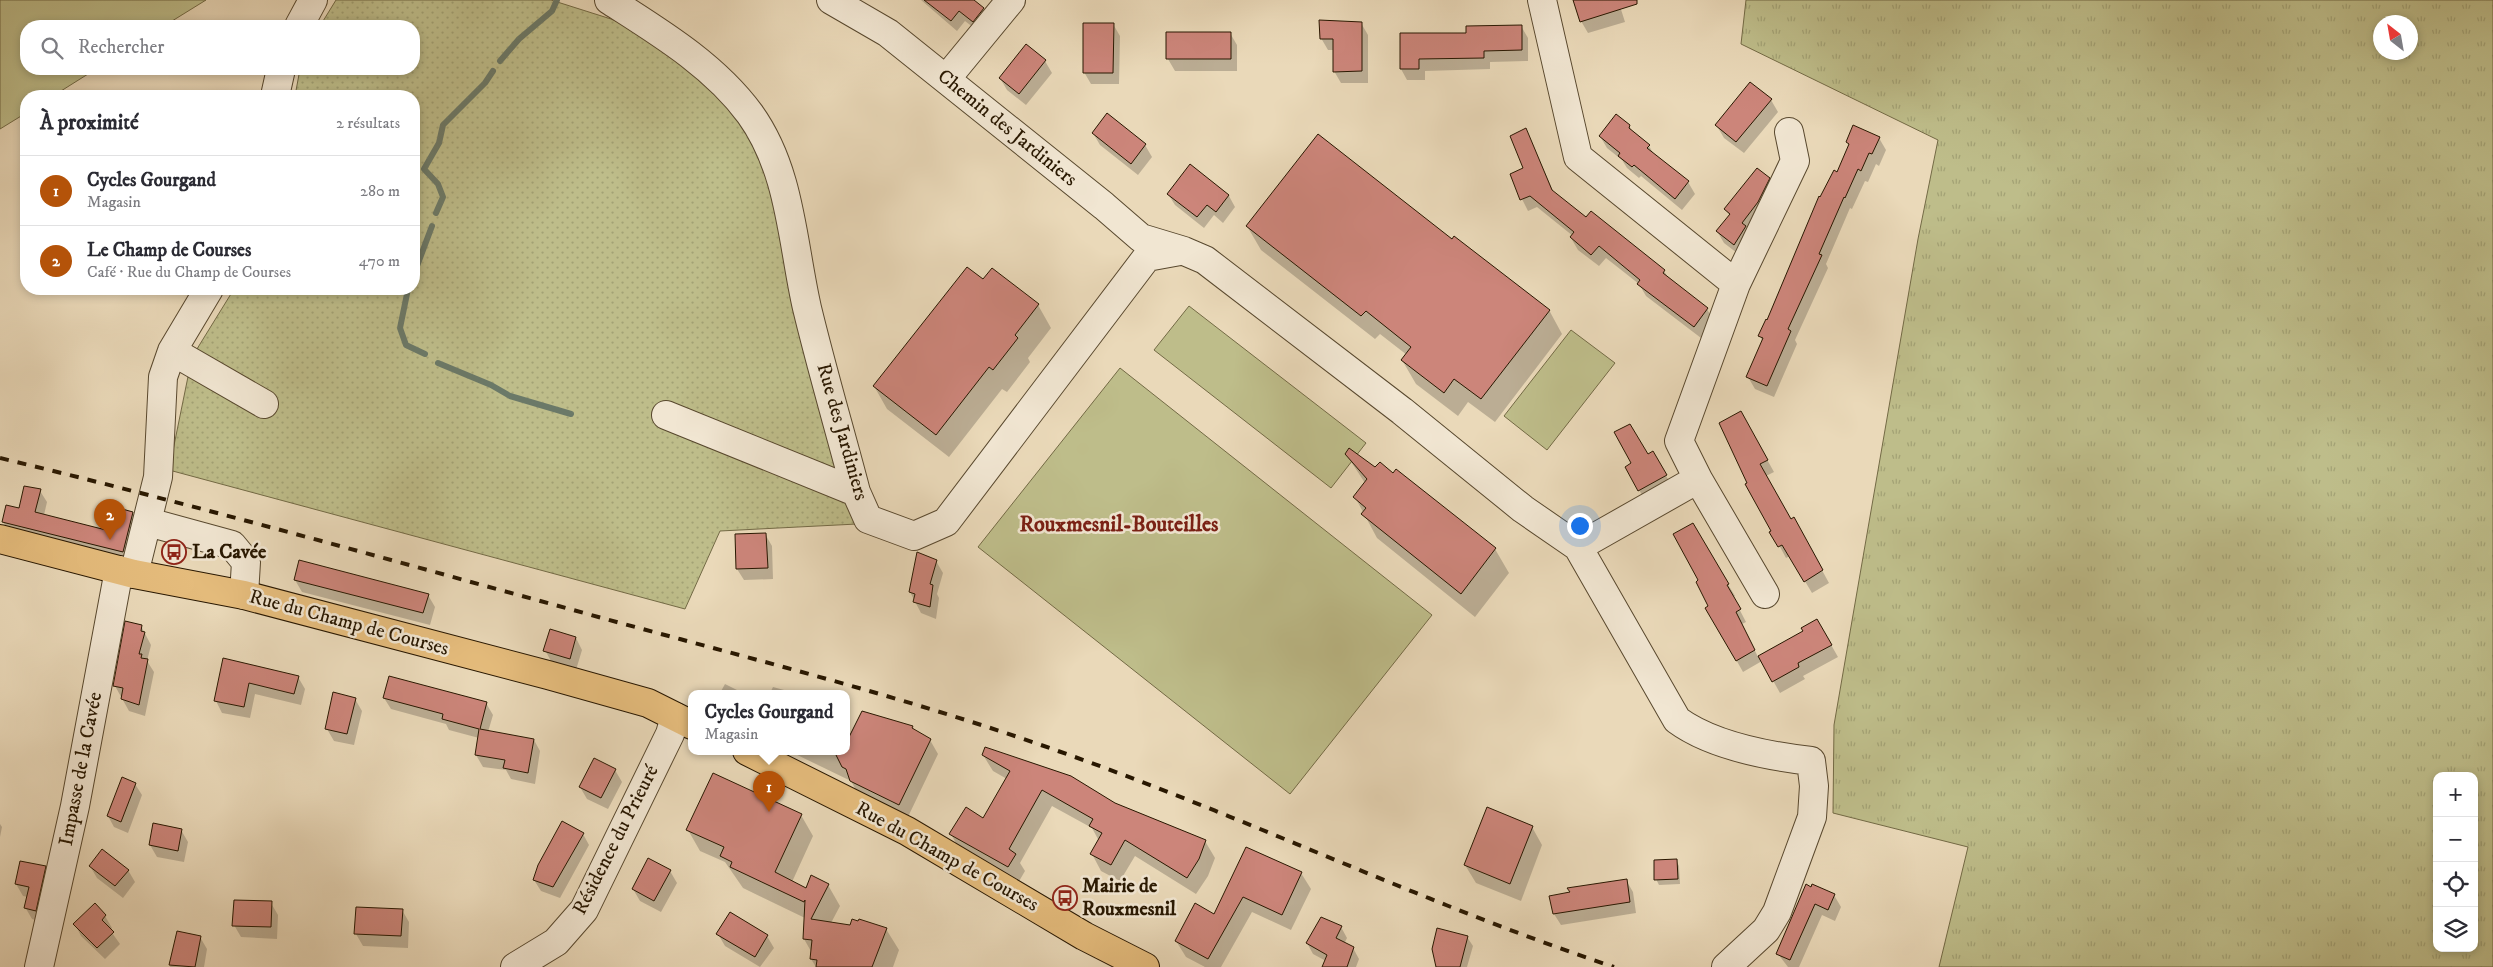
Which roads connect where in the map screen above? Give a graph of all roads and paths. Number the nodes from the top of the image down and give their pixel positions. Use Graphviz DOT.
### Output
graph roads {
  1 [pos="313,0"];
  2 [pos="609,0"];
  3 [pos="831,0"];
  4 [pos="1011,0"];
  5 [pos="1542,0"];
  6 [pos="301,20"];
  7 [pos="280,75"];
  8 [pos="946,78"];
  9 [pos="276,90"];
  10 [pos="1789,132"];
  11 [pos="1184,251"];
  12 [pos="1736,284"];
  13 [pos="205,295"];
  14 [pos="172,351"];
  15 [pos="264,404"];
  16 [pos="666,415"];
  17 [pos="1698,479"];
  18 [pos="856,492"];
  19 [pos="148,522"];
  20 [pos="0,539"];
  21 [pos="1578,547"];
  22 [pos="126,572"];
  23 [pos="1766,594"];
  24 [pos="244,595"];
  25 [pos="684,721"];
  26 [pos="755,755"];
  27 [pos="39,967"];
  28 [pos="515,967"];
  29 [pos="1145,967"];
  30 [pos="1726,967"];
  1 -- 6 [label="street"];
  2 -- 18 [label="street, Rue des Jardiniers"];
  3 -- 8 [label="street, Chemin des Jardiniers"];
  4 -- 8 [label="street"];
  5 -- 12 [label="street"];
  7 -- 9 [label="street"];
  8 -- 11 [label="street, Chemin des Jardiniers"];
  10 -- 12 [label="street"];
  11 -- 18 [label="street, Rue des Jardiniers"];
  11 -- 21 [label="street, Chemin des Jardiniers"];
  12 -- 17 [label="street"];
  13 -- 14 [label="street"];
  14 -- 15 [label="street"];
  14 -- 19 [label="street"];
  16 -- 18 [label="street"];
  17 -- 21 [label="street"];
  17 -- 23 [label="street"];
  19 -- 22 [label="street"];
  19 -- 24 [label="street"];
  20 -- 22 [label="main road, Rue du Champ de Courses"];
  21 -- 30 [label="street"];
  22 -- 24 [label="main road, Rue du Champ de Courses"];
  22 -- 27 [label="street, Impasse de la Cavée"];
  24 -- 25 [label="main road, Rue du Champ de Courses"];
  25 -- 28 [label="street, Résidence du Prieuré"];
  26 -- 29 [label="main road, Rue du Champ de Courses"];
}
